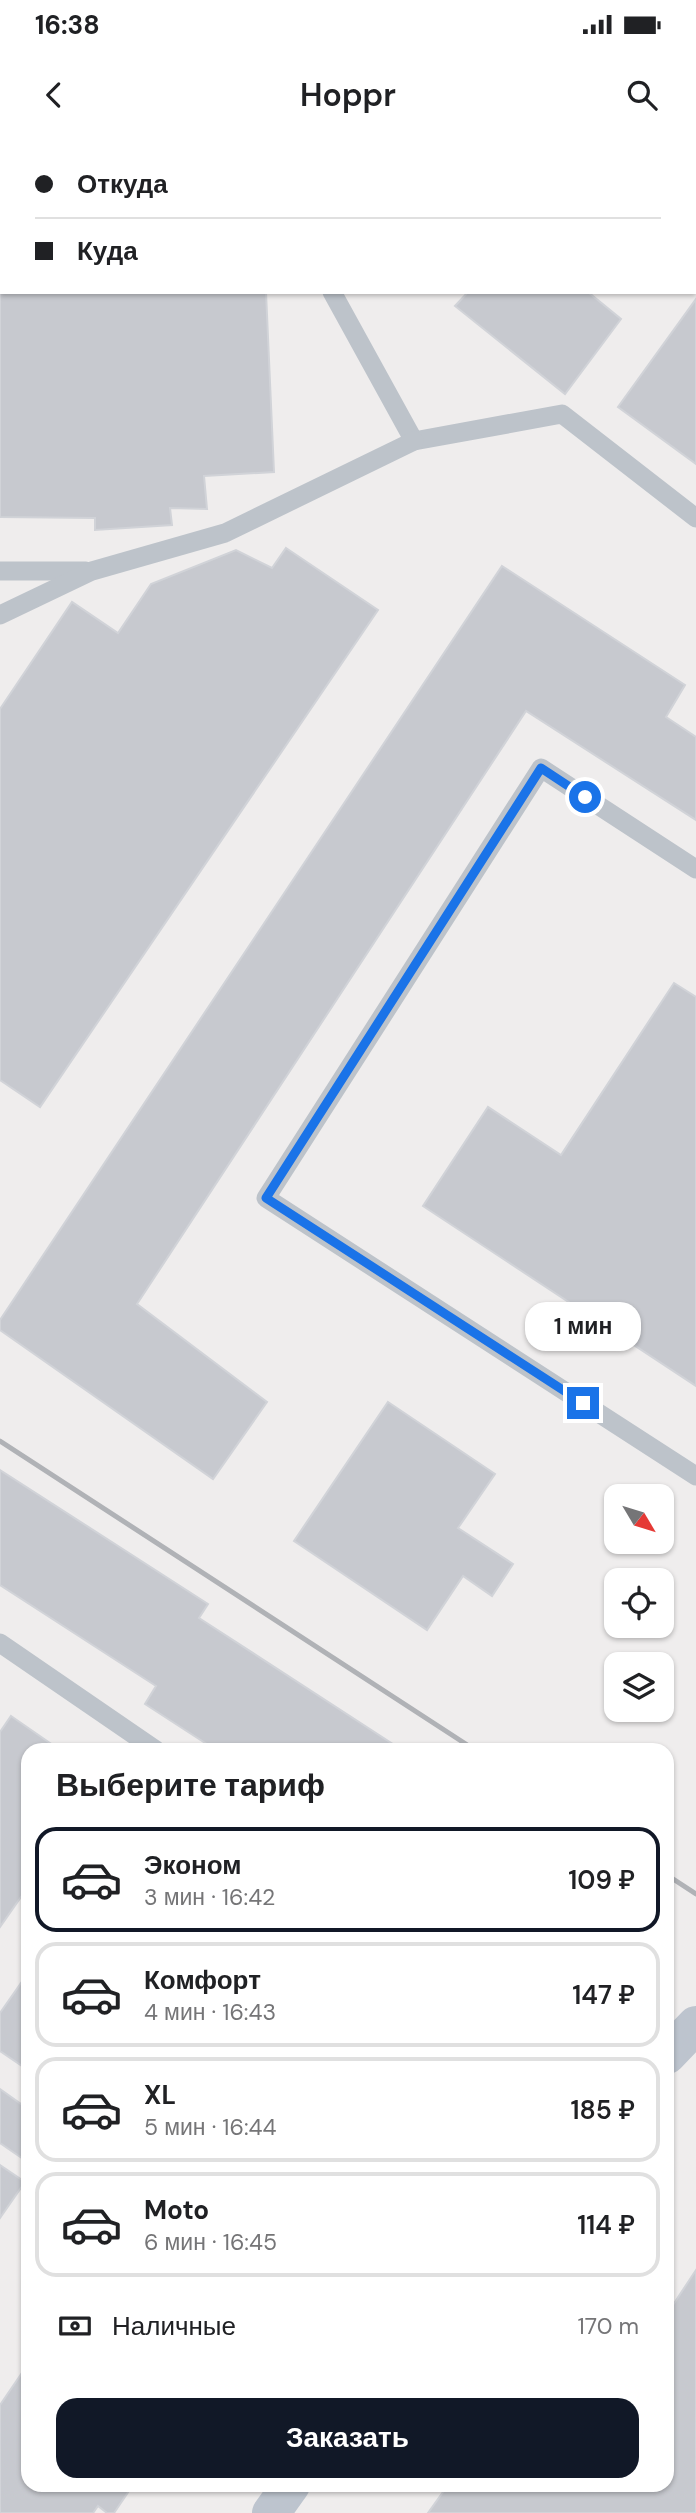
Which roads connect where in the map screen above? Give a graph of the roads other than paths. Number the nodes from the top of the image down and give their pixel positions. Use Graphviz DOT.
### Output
graph roads {
  1 [pos="333,294"];
  2 [pos="414,441"];
  3 [pos="696,517"];
  4 [pos="0,571"];
  5 [pos="92,572"];
  6 [pos="0,615"];
  7 [pos="696,869"];
  8 [pos="696,1476"];
  9 [pos="0,1643"];
  10 [pos="146,1743"];
  11 [pos="696,2025"];
  12 [pos="674,2048"];
  13 [pos="286,2492"];
  14 [pos="271,2513"];
  1 -- 2 [label="lane"];
  2 -- 3 [label="lane"];
  2 -- 5 [label="lane"];
  4 -- 5 [label="lane"];
  5 -- 6 [label="lane"];
  7 -- 8 [label="lane"];
  9 -- 10 [label="lane"];
  11 -- 12 [label="street"];
  13 -- 14 [label="street"];
}
